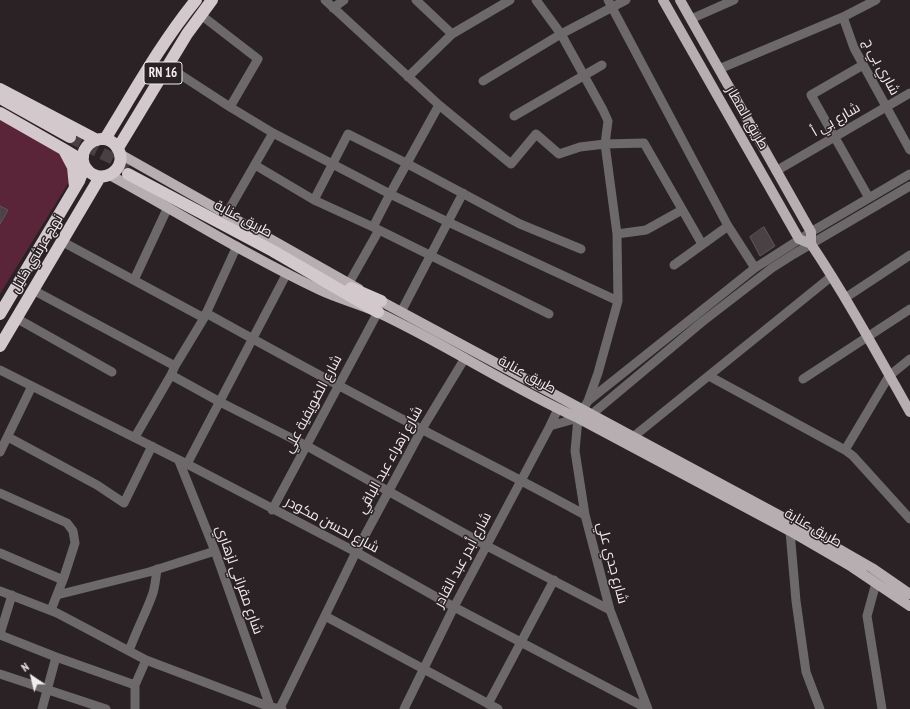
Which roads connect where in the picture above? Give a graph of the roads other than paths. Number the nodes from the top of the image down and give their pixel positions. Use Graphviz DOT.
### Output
graph roads {
  1 [pos="196,0"];
  2 [pos="212,0"];
  3 [pos="325,0"];
  4 [pos="344,0"];
  5 [pos="416,0"];
  6 [pos="510,0"];
  7 [pos="536,0"];
  8 [pos="626,0"];
  9 [pos="663,0"];
  10 [pos="680,0"];
  11 [pos="734,0"];
  12 [pos="876,0"];
  13 [pos="610,4"];
  14 [pos="333,8"];
  15 [pos="201,15"];
  16 [pos="843,17"];
  17 [pos="691,19"];
  18 [pos="452,34"];
  19 [pos="561,34"];
  20 [pos="602,65"];
  21 [pos="167,66"];
  22 [pos="863,66"];
  23 [pos="719,69"];
  24 [pos="584,75"];
  25 [pos="408,77"];
  26 [pos="483,81"];
  27 [pos="0,89"];
  28 [pos="910,93"];
  29 [pos="0,98"];
  30 [pos="0,105"];
  31 [pos="439,105"];
  32 [pos="886,107"];
  33 [pos="230,108"];
  34 [pos="0,113"];
  35 [pos="514,116"];
  36 [pos="114,124"];
  37 [pos="273,132"];
  38 [pos="84,133"];
  39 [pos="835,137"];
  40 [pos="101,139"];
  41 [pos="67,143"];
  42 [pos="605,144"];
  43 [pos="910,150"];
  44 [pos="119,151"];
  45 [pos="83,163"];
  46 [pos="406,163"];
  47 [pos="332,164"];
  48 [pos="255,165"];
  49 [pos="130,171"];
  50 [pos="776,171"];
  51 [pos="910,174"];
  52 [pos="105,176"];
  53 [pos="910,186"];
  54 [pos="75,188"];
  55 [pos="462,193"];
  56 [pos="390,194"];
  57 [pos="869,198"];
  58 [pos="314,200"];
  59 [pos="168,207"];
  60 [pos="682,210"];
  61 [pos="227,213"];
  62 [pos="448,222"];
  63 [pos="728,226"];
  64 [pos="376,228"];
  65 [pos="811,232"];
  66 [pos="617,234"];
  67 [pos="799,239"];
  68 [pos="62,242"];
  69 [pos="702,244"];
  70 [pos="811,244"];
  71 [pos="237,246"];
  72 [pos="581,249"];
  73 [pos="430,255"];
  74 [pos="910,255"];
  75 [pos="674,265"];
  76 [pos="755,268"];
  77 [pos="287,273"];
  78 [pos="832,276"];
  79 [pos="134,280"];
  80 [pos="349,283"];
  81 [pos="33,290"];
  82 [pos="845,298"];
  83 [pos="618,301"];
  84 [pos="379,307"];
  85 [pos="910,309"];
  86 [pos="401,312"];
  87 [pos="0,314"];
  88 [pos="550,314"];
  89 [pos="205,315"];
  90 [pos="16,318"];
  91 [pos="868,337"];
  92 [pos="253,339"];
  93 [pos="0,346"];
  94 [pos="465,358"];
  95 [pos="910,359"];
  96 [pos="174,366"];
  97 [pos="0,370"];
  98 [pos="112,372"];
  99 [pos="171,375"];
  100 [pos="709,376"];
  101 [pos="889,376"];
  102 [pos="803,380"];
  103 [pos="339,385"];
  104 [pos="32,386"];
  105 [pos="220,402"];
  106 [pos="558,409"];
  107 [pos="583,410"];
  108 [pos="910,412"];
  109 [pos="592,414"];
  110 [pos="550,426"];
  111 [pos="422,429"];
  112 [pos="8,437"];
  113 [pos="134,437"];
  114 [pos="634,437"];
  115 [pos="152,446"];
  116 [pos="307,446"];
  117 [pos="845,450"];
  118 [pos="0,452"];
  119 [pos="183,462"];
  120 [pos="522,480"];
  121 [pos="389,490"];
  122 [pos="0,493"];
  123 [pos="272,510"];
  124 [pos="585,515"];
  125 [pos="910,519"];
  126 [pos="790,531"];
  127 [pos="487,546"];
  128 [pos="214,551"];
  129 [pos="356,552"];
  130 [pos="0,553"];
  131 [pos="158,569"];
  132 [pos="63,580"];
  133 [pos="554,580"];
  134 [pos="876,583"];
  135 [pos="0,591"];
  136 [pos="910,594"];
  137 [pos="12,595"];
  138 [pos="57,595"];
  139 [pos="910,606"];
  140 [pos="454,607"];
  141 [pos="51,610"];
  142 [pos="610,610"];
  143 [pos="325,616"];
  144 [pos="0,634"];
  145 [pos="521,642"];
  146 [pos="129,651"];
  147 [pos="56,657"];
  148 [pos="146,660"];
  149 [pos="423,670"];
  150 [pos="0,674"];
  151 [pos="135,685"];
  152 [pos="47,689"];
  153 [pos="488,704"];
  154 [pos="276,708"];
  155 [pos="42,709"];
  156 [pos="106,709"];
  157 [pos="135,709"];
  158 [pos="404,709"];
  159 [pos="498,709"];
  160 [pos="648,709"];
  161 [pos="820,709"];
  162 [pos="882,709"];
  1 -- 36 [label="highway, RN 16"];
  2 -- 15 [label="highway, RN 16"];
  3 -- 14 [label="street"];
  4 -- 14 [label="street"];
  5 -- 18 [label="street"];
  6 -- 18 [label="street"];
  7 -- 19 [label="street, شارع جدي علي"];
  8 -- 13 [label="street"];
  9 -- 67 [label="main road, طريق المطار"];
  10 -- 17 [label="main road, طريق المطار"];
  11 -- 17 [label="street"];
  12 -- 16 [label="street"];
  13 -- 19 [label="street"];
  13 -- 63 [label="street"];
  14 -- 25 [label="street"];
  15 -- 21 [label="highway, RN 16"];
  15 -- 33 [label="street"];
  16 -- 22 [label="street, شاري بي ج"];
  16 -- 23 [label="street"];
  17 -- 23 [label="main road, طريق المطار"];
  18 -- 25 [label="street"];
  19 -- 24 [label="street, شارع جدي علي"];
  19 -- 26 [label="street"];
  20 -- 24 [label="street"];
  21 -- 33 [label="street"];
  21 -- 44 [label="highway, RN 16"];
  22 -- 32 [label="street, شاري بي ج"];
  22 -- 39 [label="street"];
  23 -- 50 [label="main road, طريق المطار"];
  24 -- 35 [label="street"];
  24 -- 42 [label="street, شارع جدي علي"];
  25 -- 31 [label="street"];
  27 -- 38 [label="highway"];
  28 -- 32 [label="street, شارع بي أ"];
  29 -- 41 [label="highway"];
  30 -- 41 [label="highway"];
  31 -- 42 [label="street"];
  31 -- 46 [label="street"];
  32 -- 39 [label="street, شارع بي أ"];
  32 -- 43 [label="street, شاري بي ج"];
  33 -- 37 [label="street"];
  34 -- 41 [label="highway"];
  36 -- 38 [label="highway"];
  36 -- 40 [label="highway, RN 16"];
  37 -- 47 [label="street"];
  37 -- 48 [label="street"];
  38 -- 40 [label="highway"];
  39 -- 50 [label="street, شارع بي أ"];
  39 -- 57 [label="street"];
  40 -- 44 [label="highway"];
  40 -- 45 [label="highway"];
  41 -- 45 [label="highway"];
  41 -- 54 [label="highway"];
  42 -- 60 [label="street"];
  42 -- 66 [label="street, شارع جدي علي"];
  44 -- 52 [label="highway"];
  44 -- 61 [label="main road"];
  45 -- 52 [label="highway"];
  45 -- 54 [label="highway, نهج عرشي خليل"];
  46 -- 47 [label="street"];
  46 -- 55 [label="street"];
  46 -- 56 [label="street"];
  47 -- 56 [label="street"];
  47 -- 58 [label="street"];
  48 -- 58 [label="street"];
  48 -- 61 [label="street"];
  49 -- 84 [label="highway, طريق عنابة"];
  50 -- 65 [label="main road, طريق المطار"];
  51 -- 57 [label="street"];
  52 -- 59 [label="main road"];
  52 -- 68 [label="highway, نهج عرشي خليل"];
  53 -- 70 [label="street"];
  54 -- 87 [label="highway, نهج عرشي خليل"];
  55 -- 62 [label="street"];
  55 -- 72 [label="street"];
  56 -- 62 [label="street"];
  56 -- 64 [label="street"];
  57 -- 65 [label="street"];
  58 -- 64 [label="street"];
  59 -- 71 [label="main road"];
  59 -- 79 [label="street"];
  60 -- 66 [label="street"];
  60 -- 69 [label="street"];
  61 -- 80 [label="main road"];
  62 -- 73 [label="street"];
  62 -- 83 [label="street"];
  63 -- 69 [label="street"];
  63 -- 76 [label="street"];
  64 -- 73 [label="street"];
  64 -- 80 [label="street"];
  65 -- 67 [label="street"];
  65 -- 70 [label="main road, طريق المطار"];
  66 -- 83 [label="street, شارع جدي علي"];
  67 -- 70 [label="main road"];
  67 -- 76 [label="street"];
  68 -- 79 [label="street"];
  68 -- 81 [label="highway, نهج عرشي خليل"];
  69 -- 75 [label="street"];
  70 -- 78 [label="main road"];
  70 -- 109 [label="street"];
  71 -- 77 [label="main road"];
  71 -- 89 [label="street"];
  73 -- 86 [label="street"];
  73 -- 88 [label="street"];
  74 -- 82 [label="street"];
  76 -- 107 [label="street"];
  77 -- 84 [label="main road"];
  77 -- 92 [label="street"];
  78 -- 82 [label="main road"];
  78 -- 100 [label="street"];
  79 -- 89 [label="street"];
  80 -- 84 [label="main road"];
  81 -- 90 [label="highway, نهج عرشي خليل"];
  81 -- 96 [label="street"];
  82 -- 91 [label="main road"];
  83 -- 107 [label="street, شارع جدي علي"];
  84 -- 86 [label="main road, طريق عنابة"];
  84 -- 94 [label="main road, طريق عنابة"];
  84 -- 103 [label="street, شارع الضويفية علي"];
  85 -- 91 [label="street"];
  86 -- 107 [label="main road, طريق عنابة"];
  89 -- 92 [label="street"];
  89 -- 96 [label="street"];
  90 -- 93 [label="highway, نهج عرشي خليل"];
  90 -- 98 [label="street"];
  91 -- 101 [label="main road"];
  91 -- 102 [label="street"];
  92 -- 103 [label="street"];
  92 -- 105 [label="street"];
  94 -- 106 [label="main road, طريق عنابة"];
  94 -- 111 [label="street, شارع زهراء عبد الباقي"];
  95 -- 101 [label="street"];
  96 -- 99 [label="street"];
  97 -- 104 [label="street, شارع لحسن مكودر"];
  99 -- 105 [label="street"];
  99 -- 113 [label="street"];
  100 -- 114 [label="street"];
  100 -- 117 [label="street"];
  101 -- 108 [label="main road"];
  101 -- 117 [label="street"];
  103 -- 111 [label="street"];
  103 -- 116 [label="street, شارع الضويفية علي"];
  104 -- 112 [label="street"];
  104 -- 113 [label="street, شارع لحسن مكودر"];
  105 -- 116 [label="street"];
  105 -- 119 [label="street"];
  106 -- 107 [label="main road, طريق عنابة"];
  106 -- 110 [label="street, شارع أبدر عبد القادر"];
  107 -- 109 [label="main road, طريق عنابة"];
  107 -- 110 [label="street"];
  107 -- 124 [label="street, شارع جدي علي"];
  107 -- 126 [label="main road, طريق عنابة"];
  109 -- 114 [label="main road, طريق عنابة"];
  110 -- 120 [label="street, شارع أبدر عبد القادر"];
  111 -- 120 [label="street"];
  111 -- 121 [label="street, شارع زهراء عبد الباقي"];
  112 -- 115 [label="street"];
  112 -- 118 [label="street"];
  113 -- 115 [label="street, شارع لحسن مكودر"];
  114 -- 136 [label="main road, طريق عنابة"];
  115 -- 119 [label="street, شارع لحسن مكودر"];
  116 -- 121 [label="street"];
  116 -- 123 [label="street, شارع الضويفية علي"];
  117 -- 125 [label="street"];
  119 -- 123 [label="street, شارع لحسن مكودر"];
  119 -- 128 [label="street, شارع مقراني لزهاري"];
  120 -- 124 [label="street"];
  120 -- 127 [label="street, شارع أبدر عبد القادر"];
  121 -- 127 [label="street"];
  121 -- 129 [label="street, شارع زهراء عبد الباقي"];
  122 -- 132 [label="street"];
  123 -- 129 [label="street, شارع لحسن مكودر"];
  124 -- 142 [label="street, شارع جدي علي"];
  126 -- 134 [label="main road, طريق عنابة"];
  126 -- 161 [label="street"];
  127 -- 133 [label="street"];
  127 -- 140 [label="street, شارع أبدر عبد القادر"];
  128 -- 131 [label="street"];
  128 -- 154 [label="street, شارع مقراني لزهاري"];
  129 -- 140 [label="street, شارع لحسن مكودر"];
  129 -- 143 [label="street, شارع زهراء عبد الباقي"];
  130 -- 132 [label="street"];
  131 -- 138 [label="street"];
  131 -- 146 [label="street"];
  132 -- 138 [label="street"];
  133 -- 142 [label="street"];
  133 -- 145 [label="street"];
  134 -- 139 [label="main road, طريق عنابة"];
  134 -- 162 [label="street"];
  135 -- 137 [label="street"];
  137 -- 141 [label="street"];
  137 -- 144 [label="street"];
  138 -- 141 [label="street"];
  140 -- 145 [label="street, شارع لحسن مكودر"];
  140 -- 149 [label="street, شارع أبدر عبد القادر"];
  141 -- 146 [label="street"];
  142 -- 160 [label="street, شارع جدي علي"];
  143 -- 149 [label="street"];
  143 -- 154 [label="street, شارع زهراء عبد الباقي"];
  144 -- 147 [label="street"];
  145 -- 153 [label="street"];
  145 -- 160 [label="street, شارع لحسن مكودر"];
  146 -- 148 [label="street"];
  147 -- 151 [label="street"];
  147 -- 152 [label="street"];
  148 -- 151 [label="street"];
  148 -- 154 [label="street"];
  149 -- 153 [label="street"];
  149 -- 158 [label="street, شارع أبدر عبد القادر"];
  150 -- 152 [label="street"];
  151 -- 157 [label="street"];
  152 -- 155 [label="street"];
  152 -- 156 [label="street"];
  153 -- 159 [label="street"];
}
